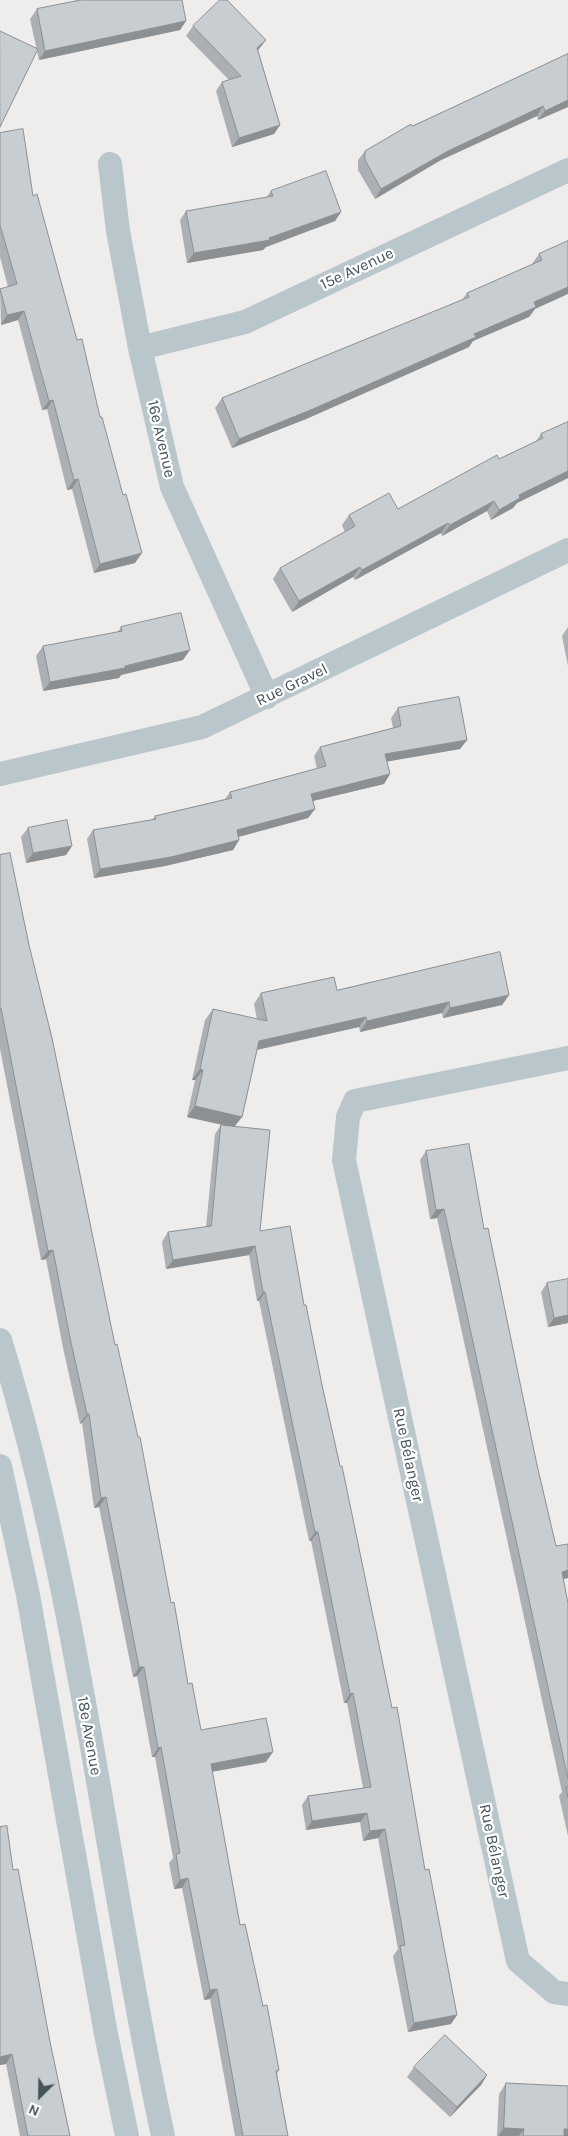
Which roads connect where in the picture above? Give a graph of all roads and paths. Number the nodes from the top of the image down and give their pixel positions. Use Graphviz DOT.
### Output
graph roads {
  1 [pos="110,164"];
  2 [pos="568,170"];
  3 [pos="140,348"];
  4 [pos="568,550"];
  5 [pos="267,697"];
  6 [pos="0,774"];
  7 [pos="568,1058"];
  8 [pos="0,1340"];
  9 [pos="0,1466"];
  10 [pos="568,1994"];
  11 [pos="127,2136"];
  12 [pos="163,2136"];
  1 -- 3 [label="street, 16e Avenue"];
  2 -- 3 [label="street, 15e Avenue"];
  3 -- 5 [label="street, 16e Avenue"];
  4 -- 5 [label="street, Rue Gravel"];
  5 -- 6 [label="street, Rue Gravel"];
  7 -- 10 [label="street, Rue Bélanger"];
  8 -- 12 [label="street, 18e Avenue"];
  9 -- 11 [label="street"];
}
